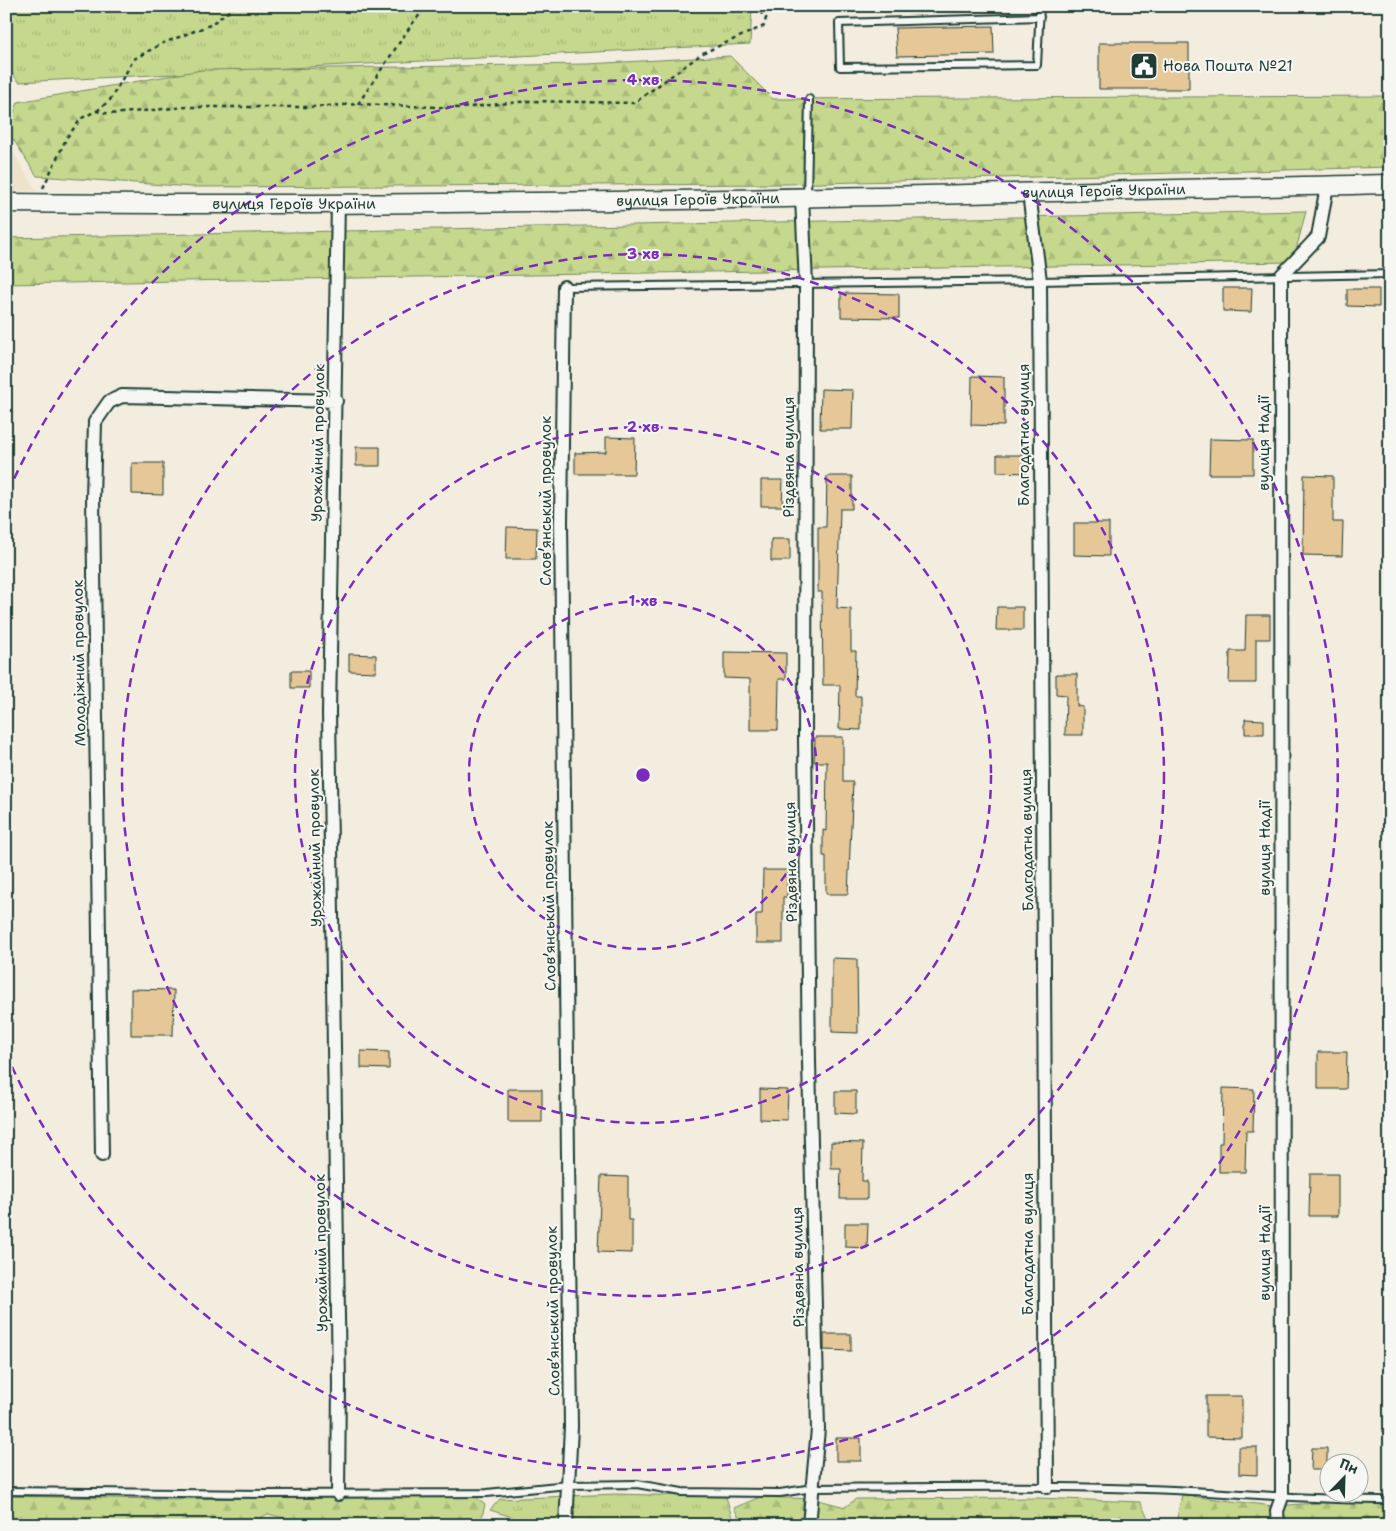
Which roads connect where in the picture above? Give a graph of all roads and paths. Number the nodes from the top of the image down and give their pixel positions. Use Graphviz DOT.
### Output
graph roads {
  1 [pos="236,6"];
  2 [pos="427,6"];
  3 [pos="754,6"];
  4 [pos="769,6"];
  5 [pos="1040,6"];
  6 [pos="1040,17"];
  7 [pos="767,19"];
  8 [pos="809,99"];
  9 [pos="358,104"];
  10 [pos="96,111"];
  11 [pos="1390,184"];
  12 [pos="1327,186"];
  13 [pos="1028,193"];
  14 [pos="804,198"];
  15 [pos="338,202"];
  16 [pos="6,203"];
  17 [pos="37,203"];
  18 [pos="1390,274"];
  19 [pos="1281,276"];
  20 [pos="1040,281"];
  21 [pos="806,284"];
  22 [pos="564,287"];
  23 [pos="336,401"];
  24 [pos="102,1155"];
  25 [pos="568,1485"];
  26 [pos="1047,1487"];
  27 [pos="813,1488"];
  28 [pos="6,1491"];
  29 [pos="338,1494"];
  30 [pos="1282,1497"];
  31 [pos="1390,1500"];
  32 [pos="566,1525"];
  33 [pos="809,1525"];
  34 [pos="1278,1525"];
  1 -- 10 [label="path"];
  2 -- 9 [label="path"];
  3 -- 7 [label="path"];
  4 -- 7 [label="path"];
  5 -- 6 [label="lane"];
  6 -- 6 [label="lane"];
  7 -- 9 [label="path"];
  8 -- 14 [label="lane"];
  9 -- 10 [label="path"];
  10 -- 17 [label="path"];
  11 -- 12 [label="main road, вулиця Героїв України"];
  12 -- 13 [label="main road, вулиця Героїв України"];
  12 -- 19 [label="street"];
  13 -- 14 [label="main road, вулиця Героїв України"];
  13 -- 20 [label="street, Благодатна вулиця"];
  14 -- 15 [label="main road, вулиця Героїв України"];
  14 -- 21 [label="street, Різдвяна вулиця"];
  15 -- 17 [label="main road, вулиця Героїв України"];
  15 -- 23 [label="street, Урожайний провулок"];
  16 -- 17 [label="main road, вулиця Героїв України"];
  18 -- 19 [label="lane"];
  19 -- 20 [label="lane"];
  19 -- 30 [label="street, вулиця Надії"];
  20 -- 21 [label="lane"];
  20 -- 26 [label="street, Благодатна вулиця"];
  21 -- 22 [label="lane"];
  21 -- 27 [label="street, Різдвяна вулиця"];
  22 -- 25 [label="street, Словʼянський провулок"];
  23 -- 24 [label="street, Молодіжний провулок"];
  23 -- 29 [label="street, Урожайний провулок"];
  25 -- 27 [label="lane"];
  25 -- 29 [label="lane"];
  25 -- 32 [label="street, Словʼянський провулок"];
  26 -- 27 [label="lane"];
  26 -- 30 [label="lane"];
  27 -- 33 [label="street, Різдвяна вулиця"];
  28 -- 29 [label="lane"];
  30 -- 31 [label="lane"];
  30 -- 34 [label="street, вулиця Надії"];
}
